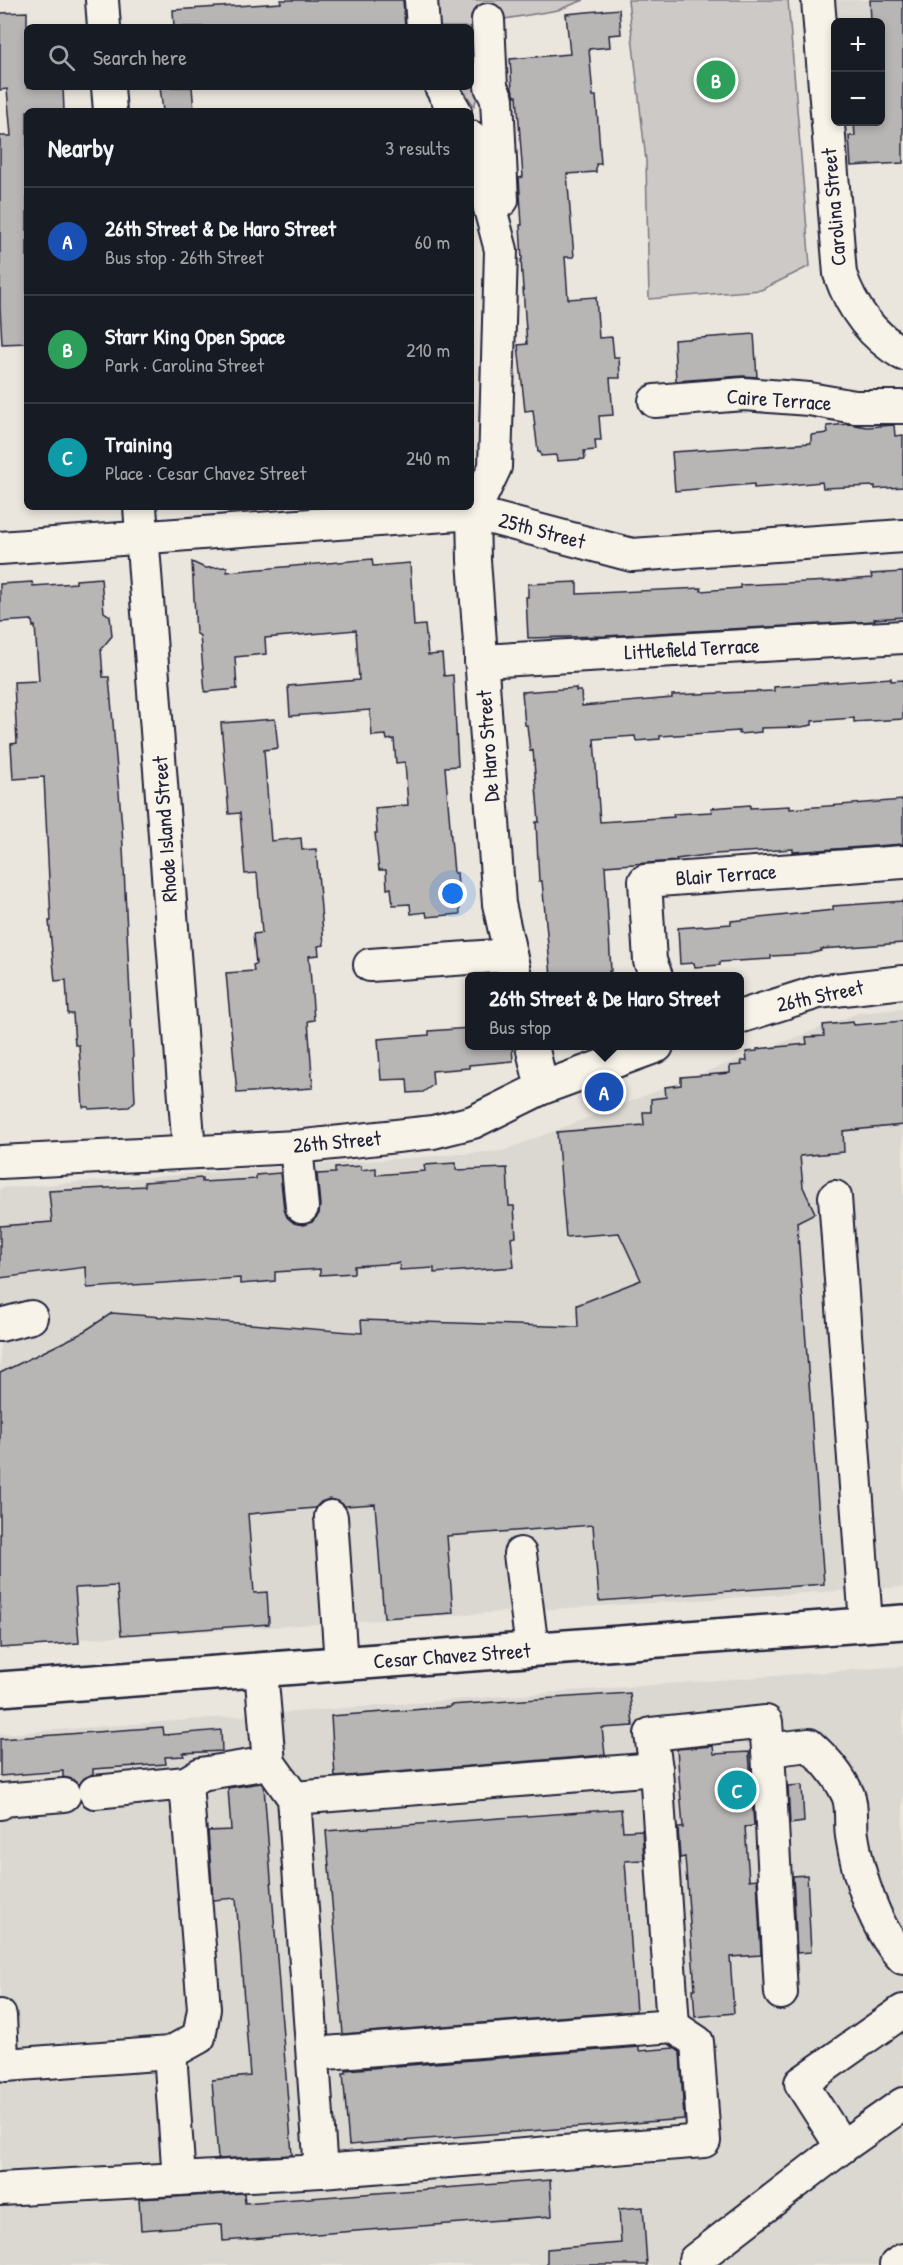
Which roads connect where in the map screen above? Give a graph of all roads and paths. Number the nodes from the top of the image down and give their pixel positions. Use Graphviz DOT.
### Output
graph roads {
  1 [pos="102,0"];
  2 [pos="421,0"];
  3 [pos="818,0"];
  4 [pos="488,20"];
  5 [pos="104,24"];
  6 [pos="423,24"];
  7 [pos="108,90"];
  8 [pos="429,90"];
  9 [pos="443,90"];
  10 [pos="110,108"];
  11 [pos="430,108"];
  12 [pos="453,108"];
  13 [pos="474,148"];
  14 [pos="501,250"];
  15 [pos="903,354"];
  16 [pos="655,401"];
  17 [pos="903,407"];
  18 [pos="474,505"];
  19 [pos="140,510"];
  20 [pos="461,510"];
  21 [pos="472,510"];
  22 [pos="474,510"];
  23 [pos="903,537"];
  24 [pos="143,539"];
  25 [pos="0,548"];
  26 [pos="903,637"];
  27 [pos="481,661"];
  28 [pos="903,862"];
  29 [pos="370,965"];
  30 [pos="512,966"];
  31 [pos="654,972"];
  32 [pos="903,982"];
  33 [pos="744,1015"];
  34 [pos="533,1050"];
  35 [pos="646,1050"];
  36 [pos="542,1088"];
  37 [pos="296,1147"];
  38 [pos="189,1152"];
  39 [pos="0,1162"];
  40 [pos="835,1197"];
  41 [pos="302,1207"];
  42 [pos="32,1317"];
  43 [pos="0,1325"];
  44 [pos="331,1517"];
  45 [pos="520,1554"];
  46 [pos="903,1622"];
  47 [pos="866,1624"];
  48 [pos="532,1649"];
  49 [pos="341,1664"];
  50 [pos="261,1670"];
  51 [pos="0,1689"];
  52 [pos="768,1750"];
  53 [pos="269,1763"];
  54 [pos="656,1769"];
  55 [pos="186,1783"];
  56 [pos="294,1798"];
  57 [pos="0,1803"];
  58 [pos="903,1958"];
  59 [pos="781,1993"];
  60 [pos="903,2012"];
  61 [pos="0,2016"];
  62 [pos="673,2026"];
  63 [pos="170,2053"];
  64 [pos="313,2054"];
  65 [pos="903,2104"];
  66 [pos="842,2147"];
  67 [pos="321,2170"];
  68 [pos="179,2179"];
  69 [pos="0,2189"];
  70 [pos="695,2260"];
  71 [pos="903,2260"];
  72 [pos="896,2265"];
  1 -- 5 [label="street"];
  2 -- 6 [label="street"];
  3 -- 15 [label="street, Carolina Street"];
  4 -- 14 [label="street"];
  7 -- 10 [label="street"];
  8 -- 11 [label="street"];
  9 -- 12 [label="street"];
  13 -- 14 [label="street, De Haro Street"];
  14 -- 18 [label="street, De Haro Street"];
  16 -- 17 [label="street, Caire Terrace"];
  19 -- 24 [label="street, Rhode Island Street"];
  20 -- 24 [label="street, 25th Street"];
  21 -- 27 [label="street, De Haro Street"];
  22 -- 23 [label="street, 25th Street"];
  24 -- 25 [label="street, 25th Street"];
  24 -- 38 [label="street, Rhode Island Street"];
  26 -- 27 [label="street, Littlefield Terrace"];
  27 -- 30 [label="street, De Haro Street"];
  28 -- 31 [label="street, Blair Terrace"];
  29 -- 30 [label="street"];
  32 -- 33 [label="street, 26th Street"];
  34 -- 36 [label="street"];
  35 -- 36 [label="street, 26th Street"];
  36 -- 37 [label="street, 26th Street"];
  37 -- 38 [label="street, 26th Street"];
  37 -- 41 [label="street"];
  38 -- 39 [label="street, 26th Street"];
  40 -- 47 [label="street"];
  42 -- 43 [label="street"];
  44 -- 49 [label="street"];
  45 -- 48 [label="street"];
  46 -- 47 [label="main road, Cesar Chavez Street"];
  47 -- 48 [label="main road, Cesar Chavez Street"];
  48 -- 49 [label="main road, Cesar Chavez Street"];
  49 -- 50 [label="main road, Cesar Chavez Street"];
  50 -- 51 [label="main road, Cesar Chavez Street"];
  50 -- 53 [label="street"];
  52 -- 54 [label="street"];
  52 -- 58 [label="street"];
  52 -- 59 [label="street"];
  53 -- 55 [label="street"];
  53 -- 56 [label="street"];
  54 -- 56 [label="street"];
  54 -- 62 [label="street"];
  55 -- 57 [label="street"];
  55 -- 63 [label="street"];
  56 -- 64 [label="street"];
  60 -- 66 [label="street"];
  61 -- 63 [label="street"];
  62 -- 64 [label="street"];
  62 -- 67 [label="street"];
  63 -- 68 [label="street"];
  64 -- 67 [label="street"];
  65 -- 66 [label="street"];
  66 -- 70 [label="street"];
  67 -- 68 [label="street"];
  68 -- 69 [label="street"];
  71 -- 72 [label="street"];
}
